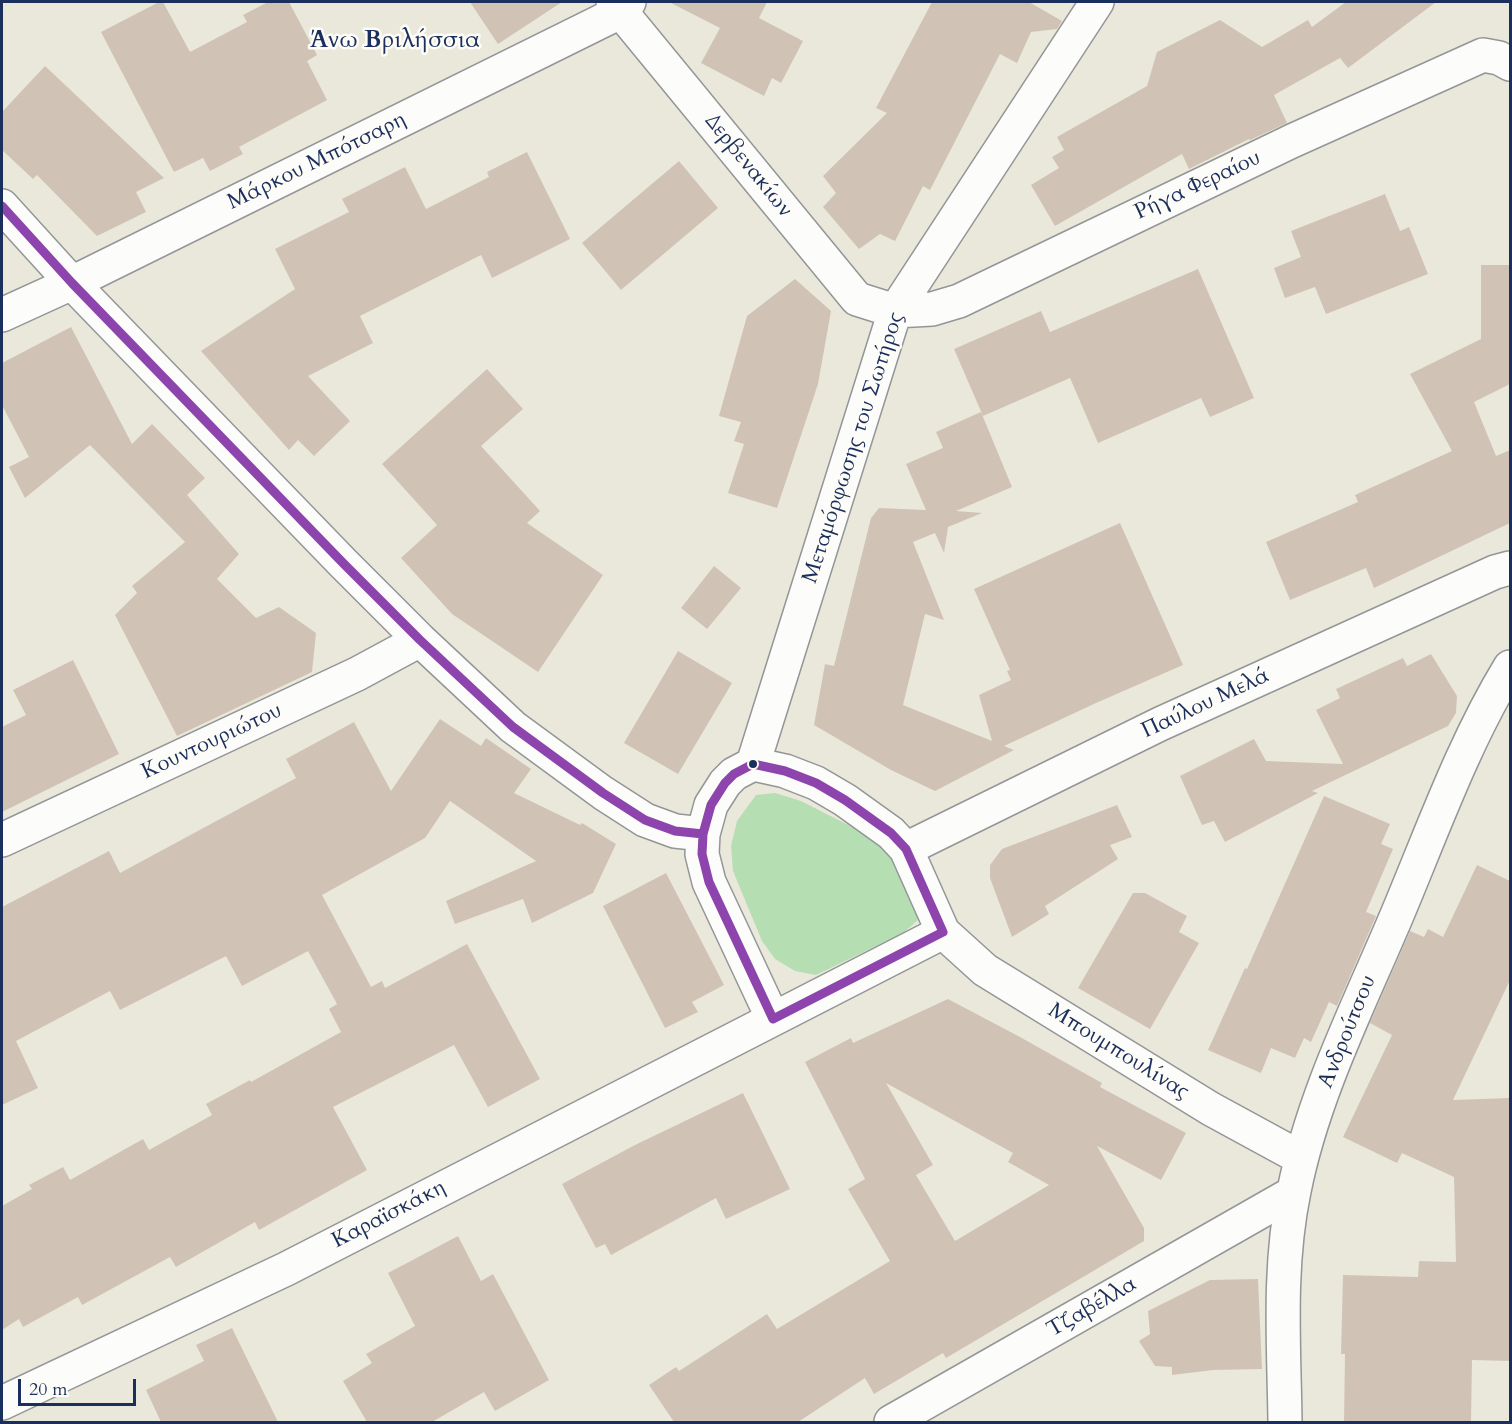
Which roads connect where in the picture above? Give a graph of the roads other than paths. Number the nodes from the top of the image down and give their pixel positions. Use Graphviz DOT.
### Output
graph roads {
  1 [pos="1096,2"];
  2 [pos="621,5"];
  3 [pos="1505,61"];
  4 [pos="2,206"];
  5 [pos="72,283"];
  6 [pos="895,311"];
  7 [pos="2,315"];
  8 [pos="1510,568"];
  9 [pos="420,640"];
  10 [pos="1510,667"];
  11 [pos="753,764"];
  12 [pos="703,834"];
  13 [pos="2,840"];
  14 [pos="906,849"];
  15 [pos="943,932"];
  16 [pos="773,1019"];
  17 [pos="1301,1158"];
  18 [pos="1293,1193"];
  19 [pos="2,1403"];
  20 [pos="891,1422"];
  21 [pos="1286,1422"];
  1 -- 6 [label="street, Μεταμόρφωσης του Σωτήρος"];
  2 -- 5 [label="street, Μάρκου Μπότσαρη"];
  2 -- 6 [label="street, Δερβενακίων"];
  3 -- 6 [label="street, Ρήγα Φεραίου"];
  4 -- 5 [label="street"];
  5 -- 7 [label="street, Μάρκου Μπότσαρη"];
  5 -- 9 [label="street"];
  6 -- 11 [label="street, Μεταμόρφωσης του Σωτήρος"];
  8 -- 14 [label="street, Παύλου Μελά"];
  9 -- 12 [label="street"];
  9 -- 13 [label="street, Κουντουριώτου"];
  10 -- 17 [label="street, Ανδρούτσου"];
  11 -- 12 [label="street"];
  11 -- 14 [label="street"];
  12 -- 16 [label="street"];
  14 -- 15 [label="street"];
  15 -- 16 [label="street, Καραϊσκάκη"];
  15 -- 17 [label="street, Μπουμπουλίνας"];
  16 -- 19 [label="street, Καραϊσκάκη"];
  17 -- 18 [label="street, Ανδρούτσου"];
  18 -- 20 [label="street, Τζαβέλλα"];
  18 -- 21 [label="street, Ανδρούτσου"];
}
